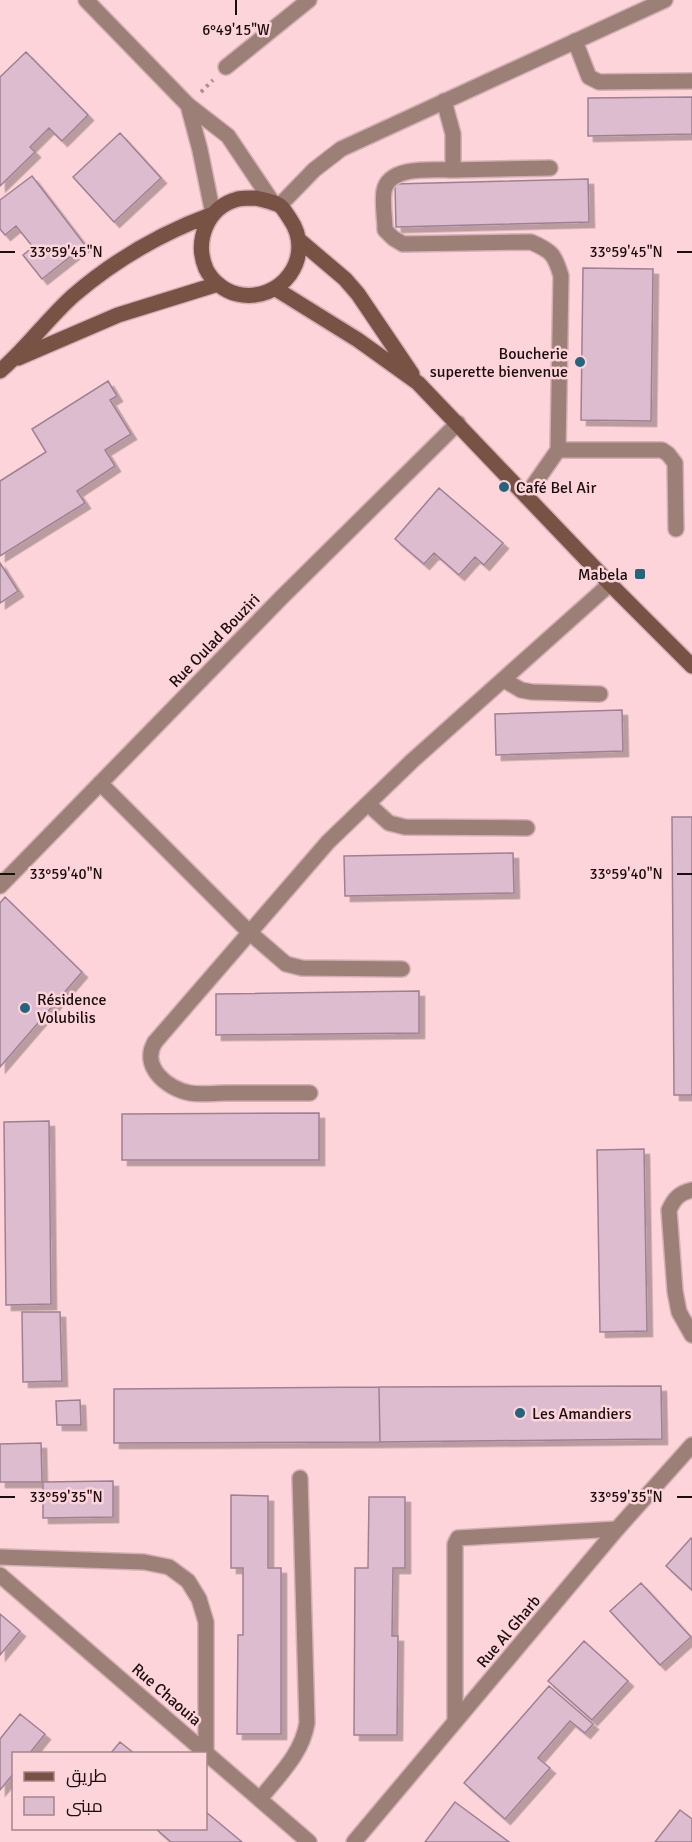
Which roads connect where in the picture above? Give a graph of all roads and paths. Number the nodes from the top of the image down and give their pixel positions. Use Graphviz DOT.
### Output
graph roads {
  1 [pos="86,0"];
  2 [pos="309,0"];
  3 [pos="665,0"];
  4 [pos="575,41"];
  5 [pos="226,67"];
  6 [pos="692,81"];
  7 [pos="444,101"];
  8 [pos="188,105"];
  9 [pos="550,168"];
  10 [pos="453,170"];
  11 [pos="276,204"];
  12 [pos="213,214"];
  13 [pos="299,240"];
  14 [pos="218,284"];
  15 [pos="276,289"];
  16 [pos="12,361"];
  17 [pos="0,371"];
  18 [pos="418,383"];
  19 [pos="458,423"];
  20 [pos="558,450"];
  21 [pos="526,496"];
  22 [pos="676,529"];
  23 [pos="610,584"];
  24 [pos="692,666"];
  25 [pos="504,680"];
  26 [pos="600,694"];
  27 [pos="100,783"];
  28 [pos="368,804"];
  29 [pos="527,828"];
  30 [pos="0,886"];
  31 [pos="250,933"];
  32 [pos="402,969"];
  33 [pos="310,1093"];
  34 [pos="692,1190"];
  35 [pos="692,1335"];
  36 [pos="692,1445"];
  37 [pos="300,1478"];
  38 [pos="617,1530"];
  39 [pos="0,1557"];
  40 [pos="0,1575"];
  41 [pos="455,1721"];
  42 [pos="206,1752"];
  43 [pos="207,1753"];
  44 [pos="260,1799"];
  45 [pos="309,1842"];
  46 [pos="354,1842"];
  1 -- 8 [label="street"];
  2 -- 5 [label="street"];
  3 -- 4 [label="street"];
  4 -- 6 [label="street"];
  4 -- 7 [label="street"];
  5 -- 8 [label="path"];
  7 -- 10 [label="street"];
  7 -- 11 [label="street"];
  8 -- 11 [label="street"];
  8 -- 12 [label="street"];
  9 -- 10 [label="street"];
  10 -- 20 [label="street"];
  11 -- 12 [label="main road"];
  11 -- 13 [label="main road"];
  12 -- 14 [label="main road"];
  12 -- 16 [label="main road"];
  13 -- 15 [label="main road"];
  13 -- 18 [label="main road"];
  14 -- 15 [label="main road"];
  14 -- 16 [label="main road"];
  15 -- 18 [label="main road"];
  16 -- 17 [label="main road"];
  18 -- 19 [label="main road"];
  19 -- 21 [label="main road"];
  19 -- 27 [label="street, Rue Oulad Bouziri"];
  20 -- 21 [label="street"];
  20 -- 22 [label="street"];
  21 -- 23 [label="main road"];
  23 -- 24 [label="main road"];
  23 -- 25 [label="street"];
  25 -- 26 [label="street"];
  25 -- 28 [label="street"];
  27 -- 30 [label="street, Rue Oulad Bouziri"];
  27 -- 31 [label="street"];
  28 -- 29 [label="street"];
  28 -- 31 [label="street"];
  31 -- 32 [label="street"];
  31 -- 33 [label="street"];
  34 -- 35 [label="street"];
  36 -- 38 [label="street, Rue Al Gharb"];
  37 -- 44 [label="street"];
  38 -- 41 [label="street, Rue Al Gharb"];
  38 -- 41 [label="street"];
  39 -- 42 [label="street"];
  40 -- 42 [label="street, Rue Chaouia"];
  41 -- 46 [label="street, Rue Al Gharb"];
  43 -- 44 [label="street, Rue Chaouia"];
  44 -- 45 [label="street, Rue Chaouia"];
}
